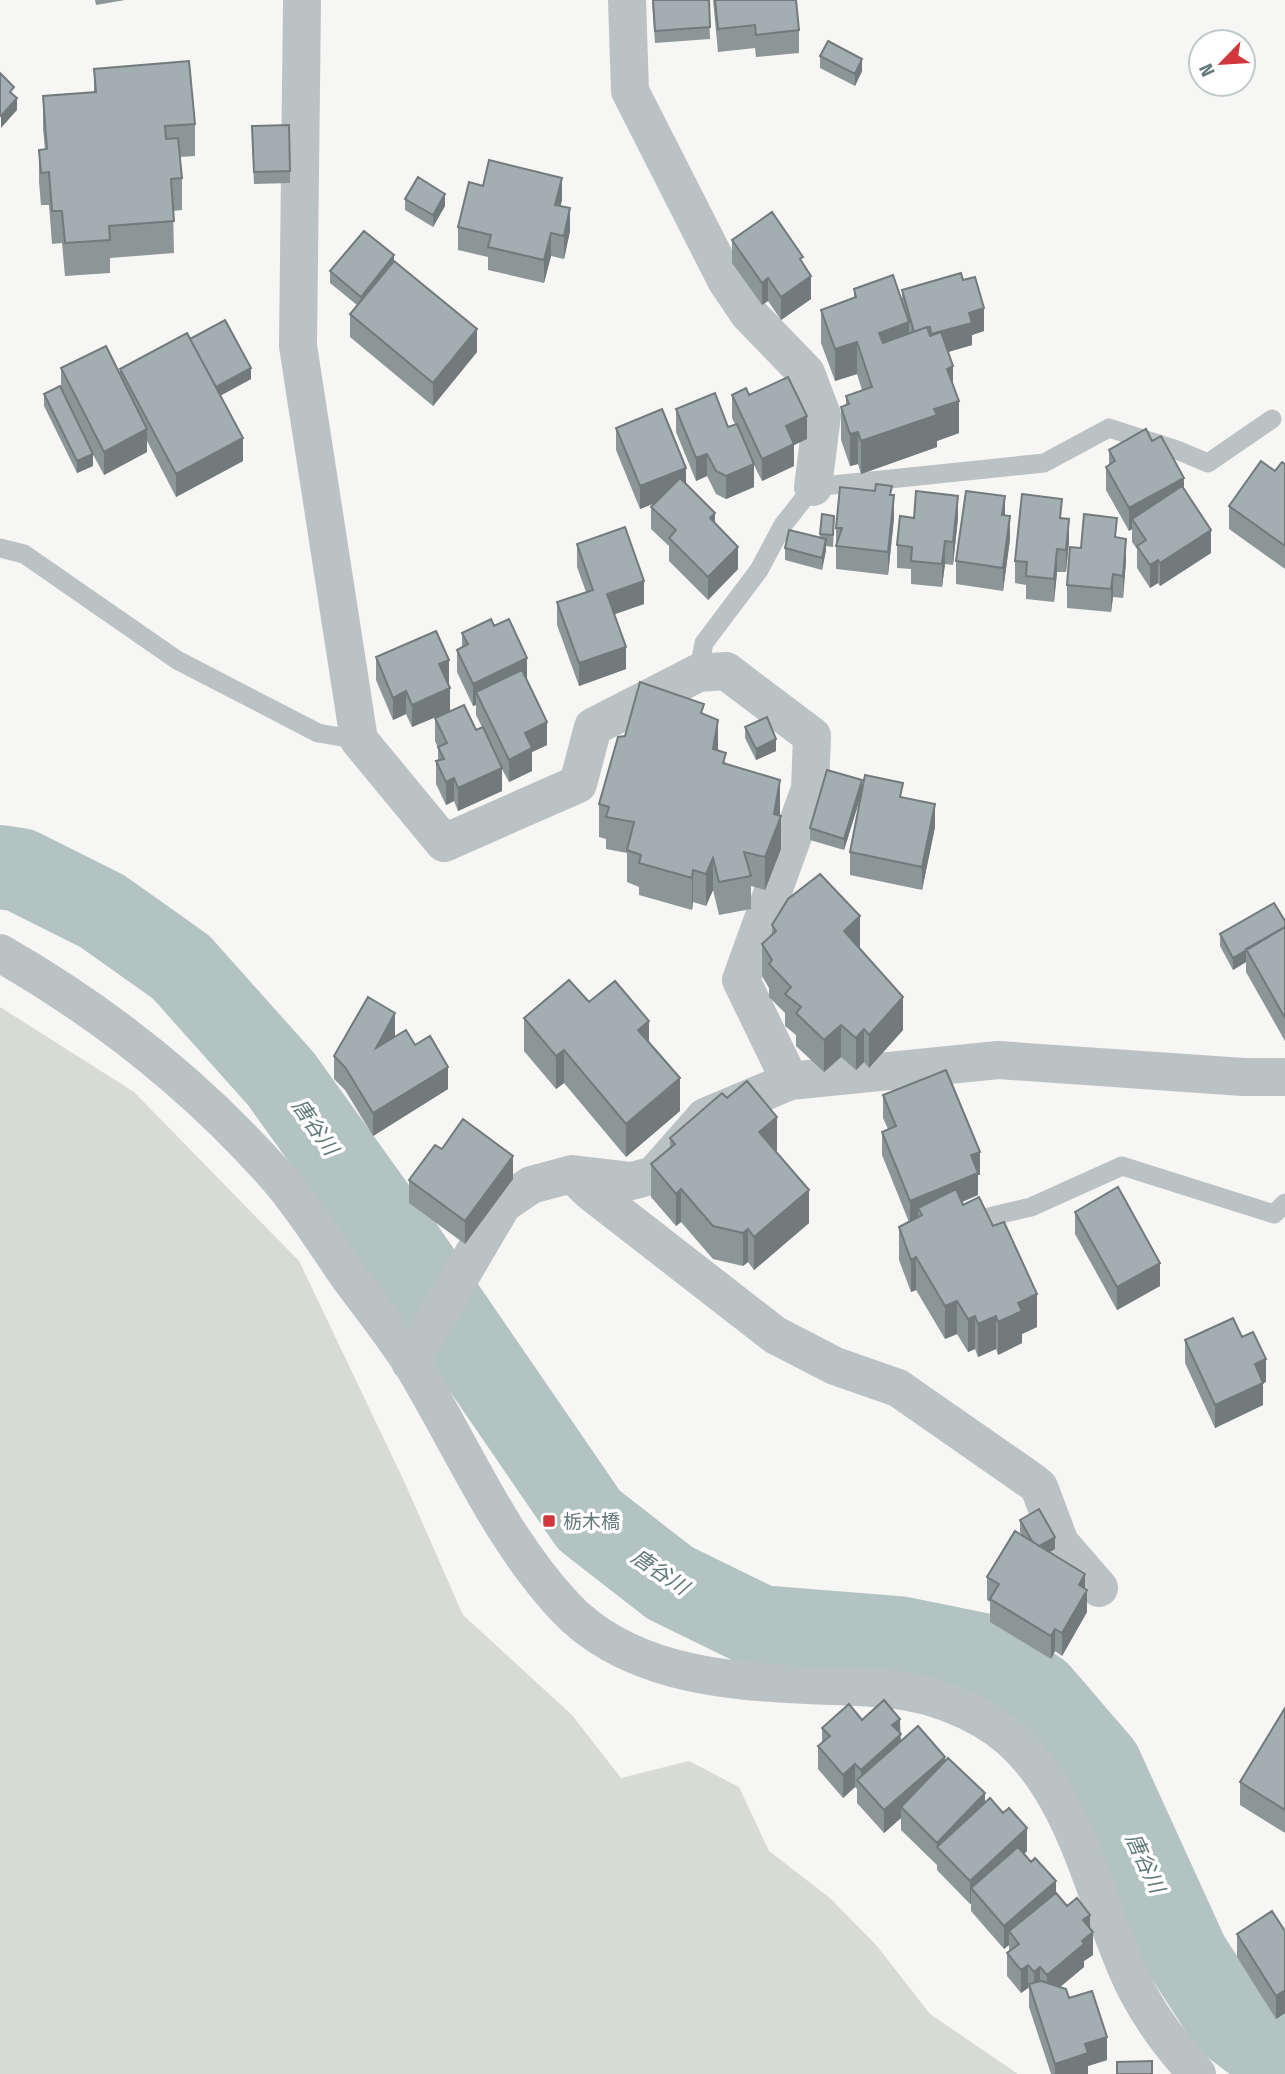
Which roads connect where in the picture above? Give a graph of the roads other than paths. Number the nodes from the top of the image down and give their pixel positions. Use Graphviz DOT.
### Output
graph roads {
  1 [pos="302,0"];
  2 [pos="626,0"];
  3 [pos="1272,419"];
  4 [pos="813,487"];
  5 [pos="0,548"];
  6 [pos="698,674"];
  7 [pos="359,740"];
  8 [pos="0,953"];
  9 [pos="1285,1077"];
  10 [pos="790,1081"];
  11 [pos="572,1174"];
  12 [pos="1285,1203"];
  13 [pos="972,1221"];
  14 [pos="410,1362"];
  15 [pos="1099,1588"];
  16 [pos="1197,2074"];
  1 -- 7 [label="street"];
  2 -- 4 [label="street"];
  3 -- 4 [label="lane"];
  4 -- 6 [label="lane"];
  5 -- 7 [label="lane"];
  6 -- 7 [label="street"];
  6 -- 10 [label="street"];
  8 -- 14 [label="street"];
  9 -- 10 [label="street"];
  10 -- 11 [label="street"];
  11 -- 14 [label="street"];
  11 -- 15 [label="street"];
  12 -- 13 [label="lane"];
  14 -- 16 [label="street"];
}
